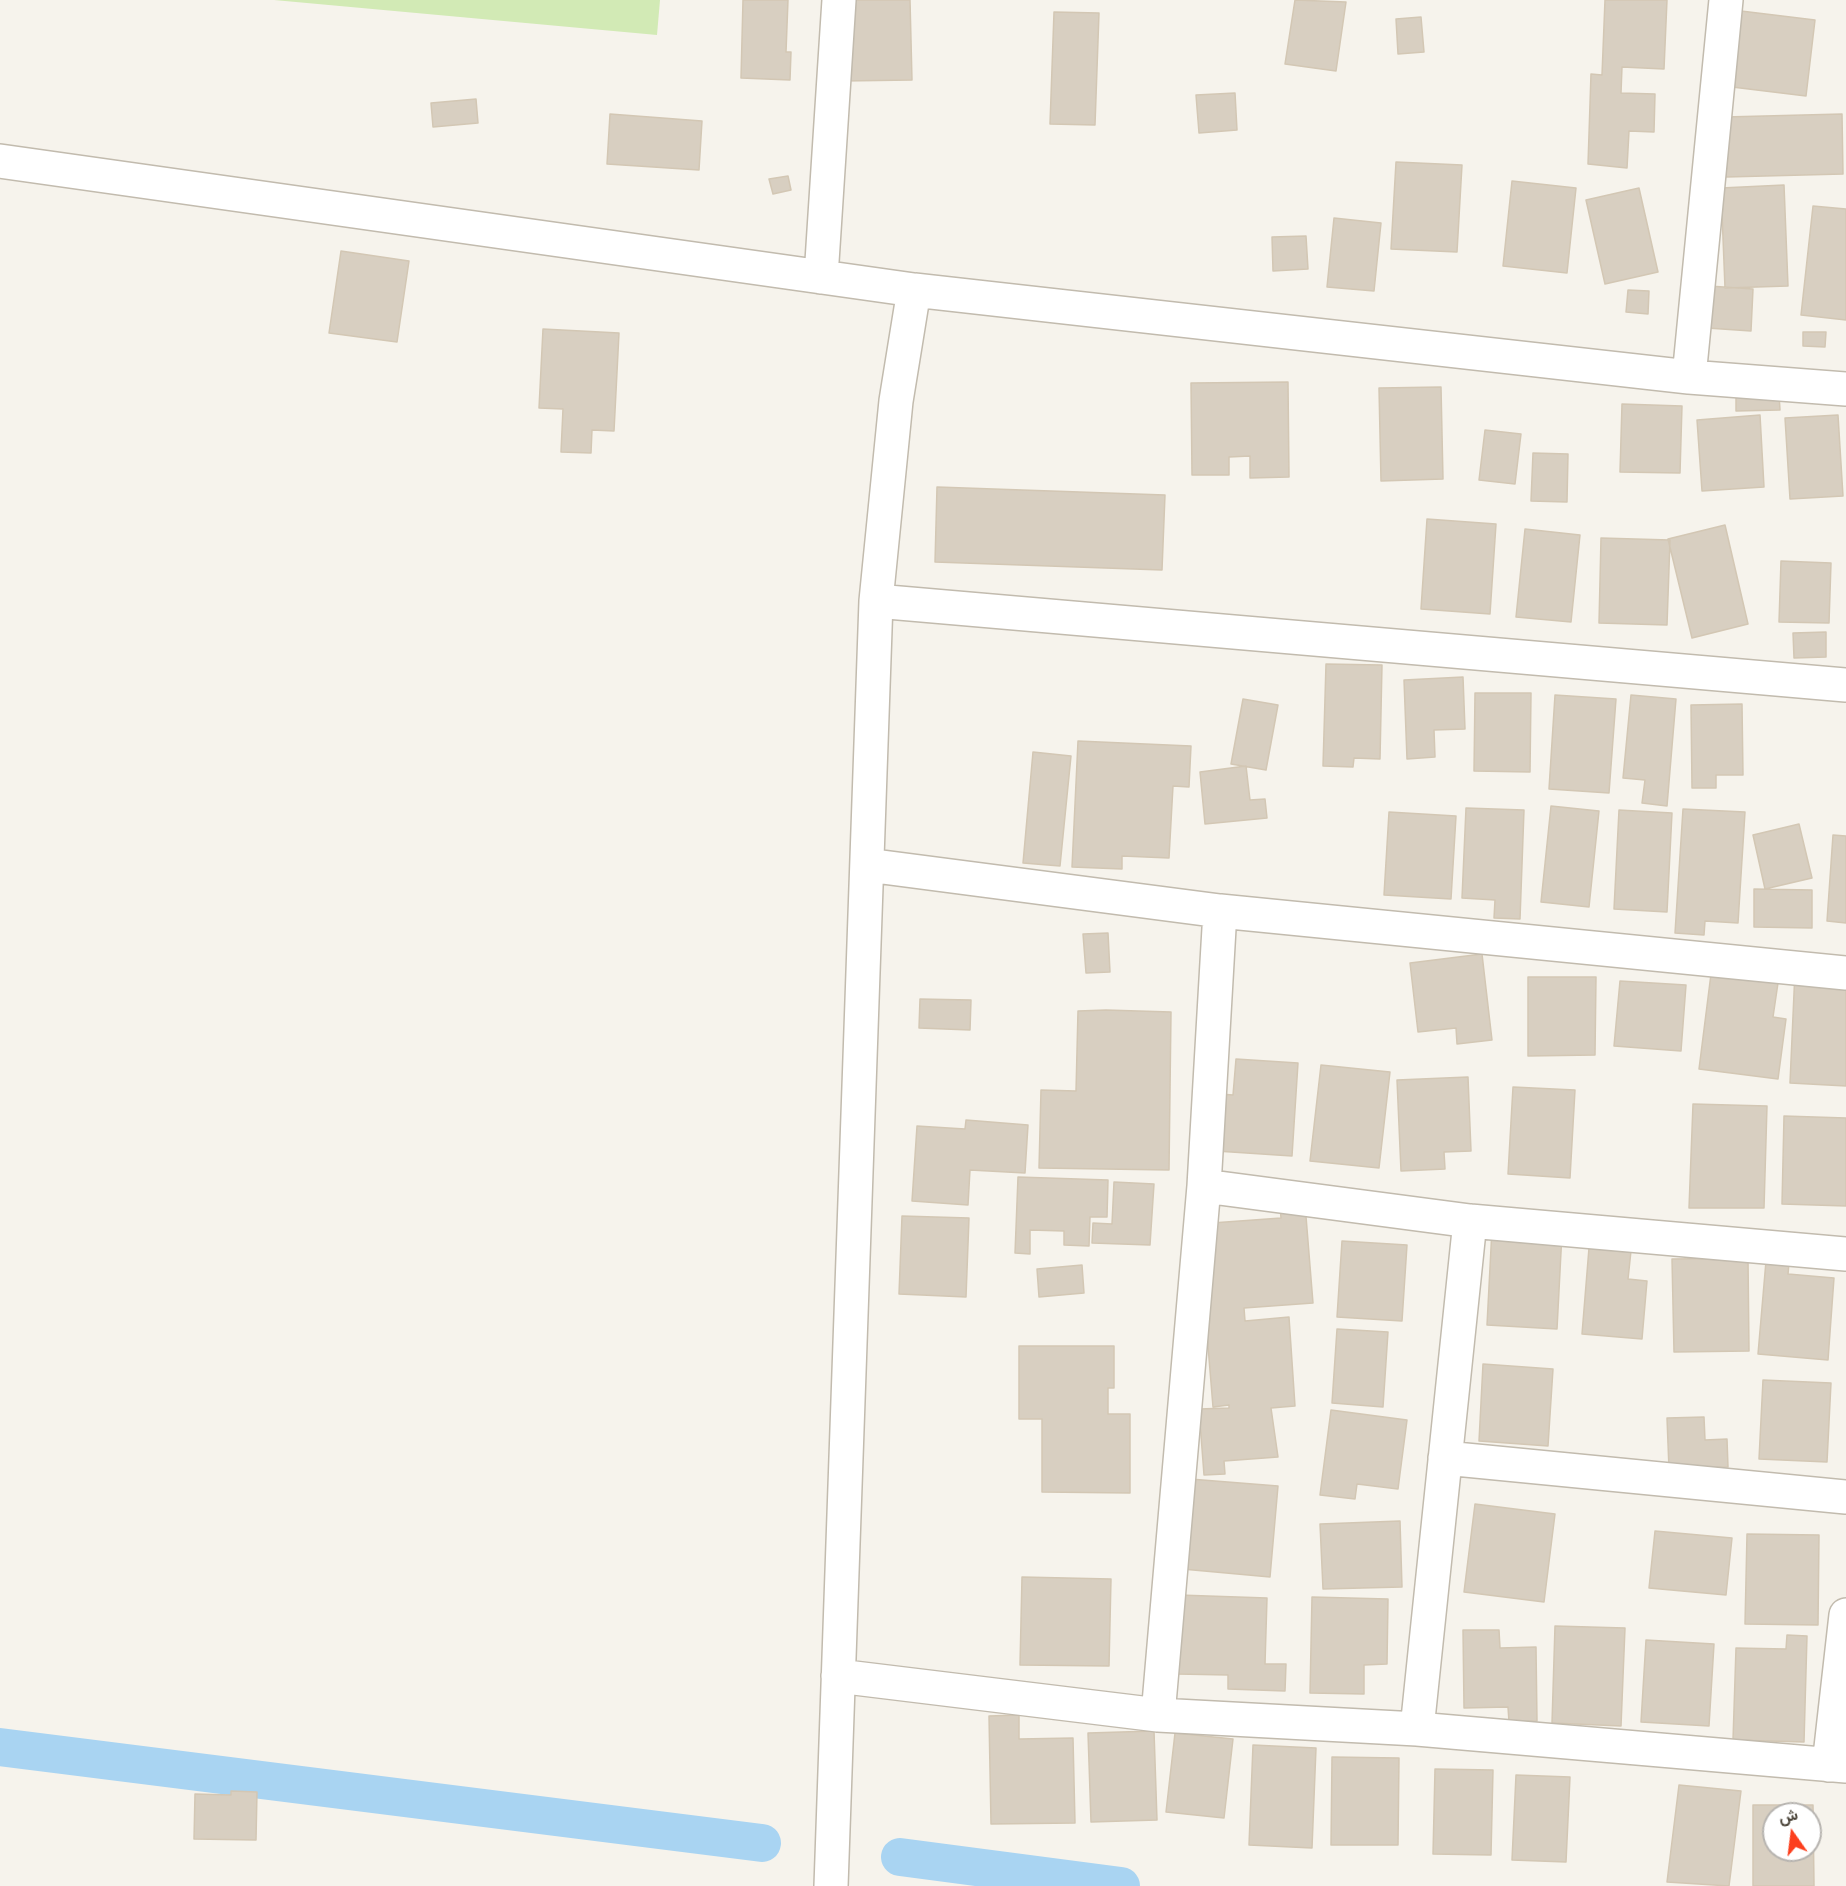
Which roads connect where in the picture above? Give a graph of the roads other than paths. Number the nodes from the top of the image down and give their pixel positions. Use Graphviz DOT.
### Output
graph roads {
  1 [pos="839,0"];
  2 [pos="1726,0"];
  3 [pos="0,160"];
  4 [pos="820,277"];
  5 [pos="914,290"];
  6 [pos="1689,377"];
  7 [pos="1846,389"];
  8 [pos="876,601"];
  9 [pos="1846,685"];
  10 [pos="867,865"];
  11 [pos="1220,911"];
  12 [pos="1846,973"];
  13 [pos="1204,1186"];
  14 [pos="1470,1221"];
  15 [pos="1846,1254"];
  16 [pos="1445,1458"];
  17 [pos="1846,1497"];
  18 [pos="1846,1615"];
  19 [pos="838,1676"];
  20 [pos="1158,1715"];
  21 [pos="1417,1728"];
  22 [pos="1838,1766"];
  23 [pos="831,1886"];
  1 -- 4 [label="street"];
  2 -- 6 [label="street"];
  3 -- 4 [label="street"];
  4 -- 5 [label="street"];
  5 -- 6 [label="street"];
  5 -- 8 [label="street"];
  6 -- 7 [label="street"];
  8 -- 9 [label="street"];
  8 -- 10 [label="street"];
  10 -- 11 [label="street"];
  10 -- 19 [label="street"];
  11 -- 12 [label="street"];
  11 -- 13 [label="street"];
  13 -- 14 [label="street"];
  13 -- 20 [label="street"];
  14 -- 15 [label="street"];
  14 -- 16 [label="street"];
  16 -- 17 [label="street"];
  16 -- 21 [label="street"];
  18 -- 22 [label="street"];
  19 -- 20 [label="street"];
  19 -- 23 [label="street"];
  20 -- 21 [label="street"];
  21 -- 22 [label="street"];
}
